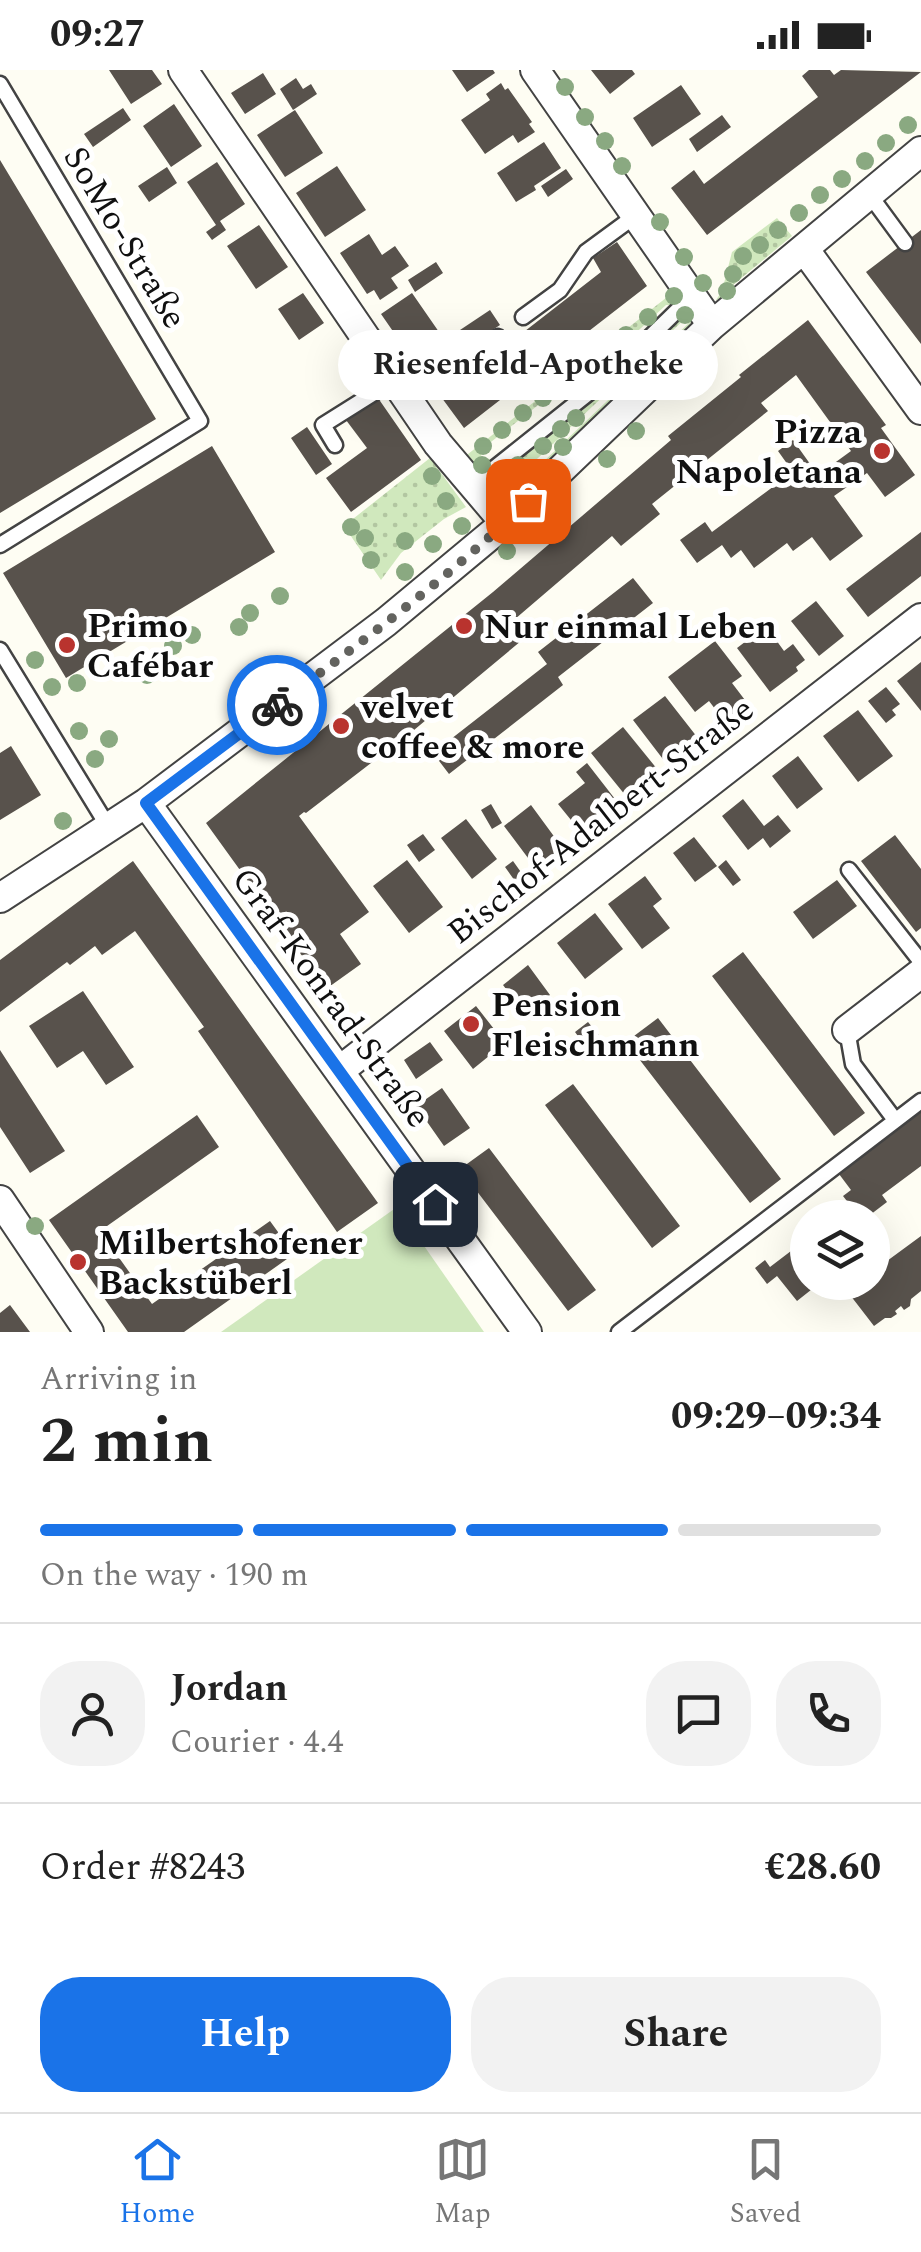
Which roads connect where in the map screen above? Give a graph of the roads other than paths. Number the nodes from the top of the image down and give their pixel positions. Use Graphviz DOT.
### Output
graph roads {
  1 [pos="183,70"];
  2 [pos="535,70"];
  3 [pos="0,84"];
  4 [pos="921,152"];
  5 [pos="868,193"];
  6 [pos="636,216"];
  7 [pos="904,243"];
  8 [pos="804,250"];
  9 [pos="692,296"];
  10 [pos="523,317"];
  11 [pos="712,325"];
  12 [pos="498,337"];
  13 [pos="395,380"];
  14 [pos="921,410"];
  15 [pos="336,445"];
  16 [pos="472,486"];
  17 [pos="506,524"];
  18 [pos="0,545"];
  19 [pos="914,624"];
  20 [pos="0,650"];
  21 [pos="146,803"];
  22 [pos="109,828"];
  23 [pos="850,870"];
  24 [pos="0,898"];
  25 [pos="921,962"];
  26 [pos="921,973"];
  27 [pos="847,1030"];
  28 [pos="339,1071"];
  29 [pos="921,1101"];
  30 [pos="895,1120"];
  31 [pos="0,1200"];
  32 [pos="90,1332"];
  33 [pos="527,1332"];
  34 [pos="618,1332"];
  1 -- 13 [label="street"];
  2 -- 6 [label="street"];
  3 -- 18 [label="lane, SoMo-Straße"];
  4 -- 5 [label="street"];
  5 -- 7 [label="lane"];
  5 -- 8 [label="street"];
  6 -- 9 [label="street"];
  6 -- 10 [label="lane"];
  8 -- 11 [label="street"];
  8 -- 14 [label="street"];
  9 -- 11 [label="street"];
  9 -- 16 [label="lane"];
  11 -- 17 [label="street"];
  12 -- 13 [label="lane"];
  13 -- 15 [label="lane"];
  13 -- 16 [label="street"];
  16 -- 17 [label="street"];
  17 -- 21 [label="street"];
  19 -- 28 [label="street, Bischof-Adalbert-Straße"];
  20 -- 22 [label="lane"];
  21 -- 22 [label="street"];
  21 -- 28 [label="street, Graf-Konrad-Straße"];
  22 -- 24 [label="street"];
  23 -- 25 [label="lane"];
  26 -- 27 [label="street"];
  27 -- 30 [label="lane"];
  28 -- 33 [label="street, Graf-Konrad-Straße"];
  29 -- 30 [label="lane"];
  30 -- 34 [label="lane"];
  31 -- 32 [label="street"];
}
